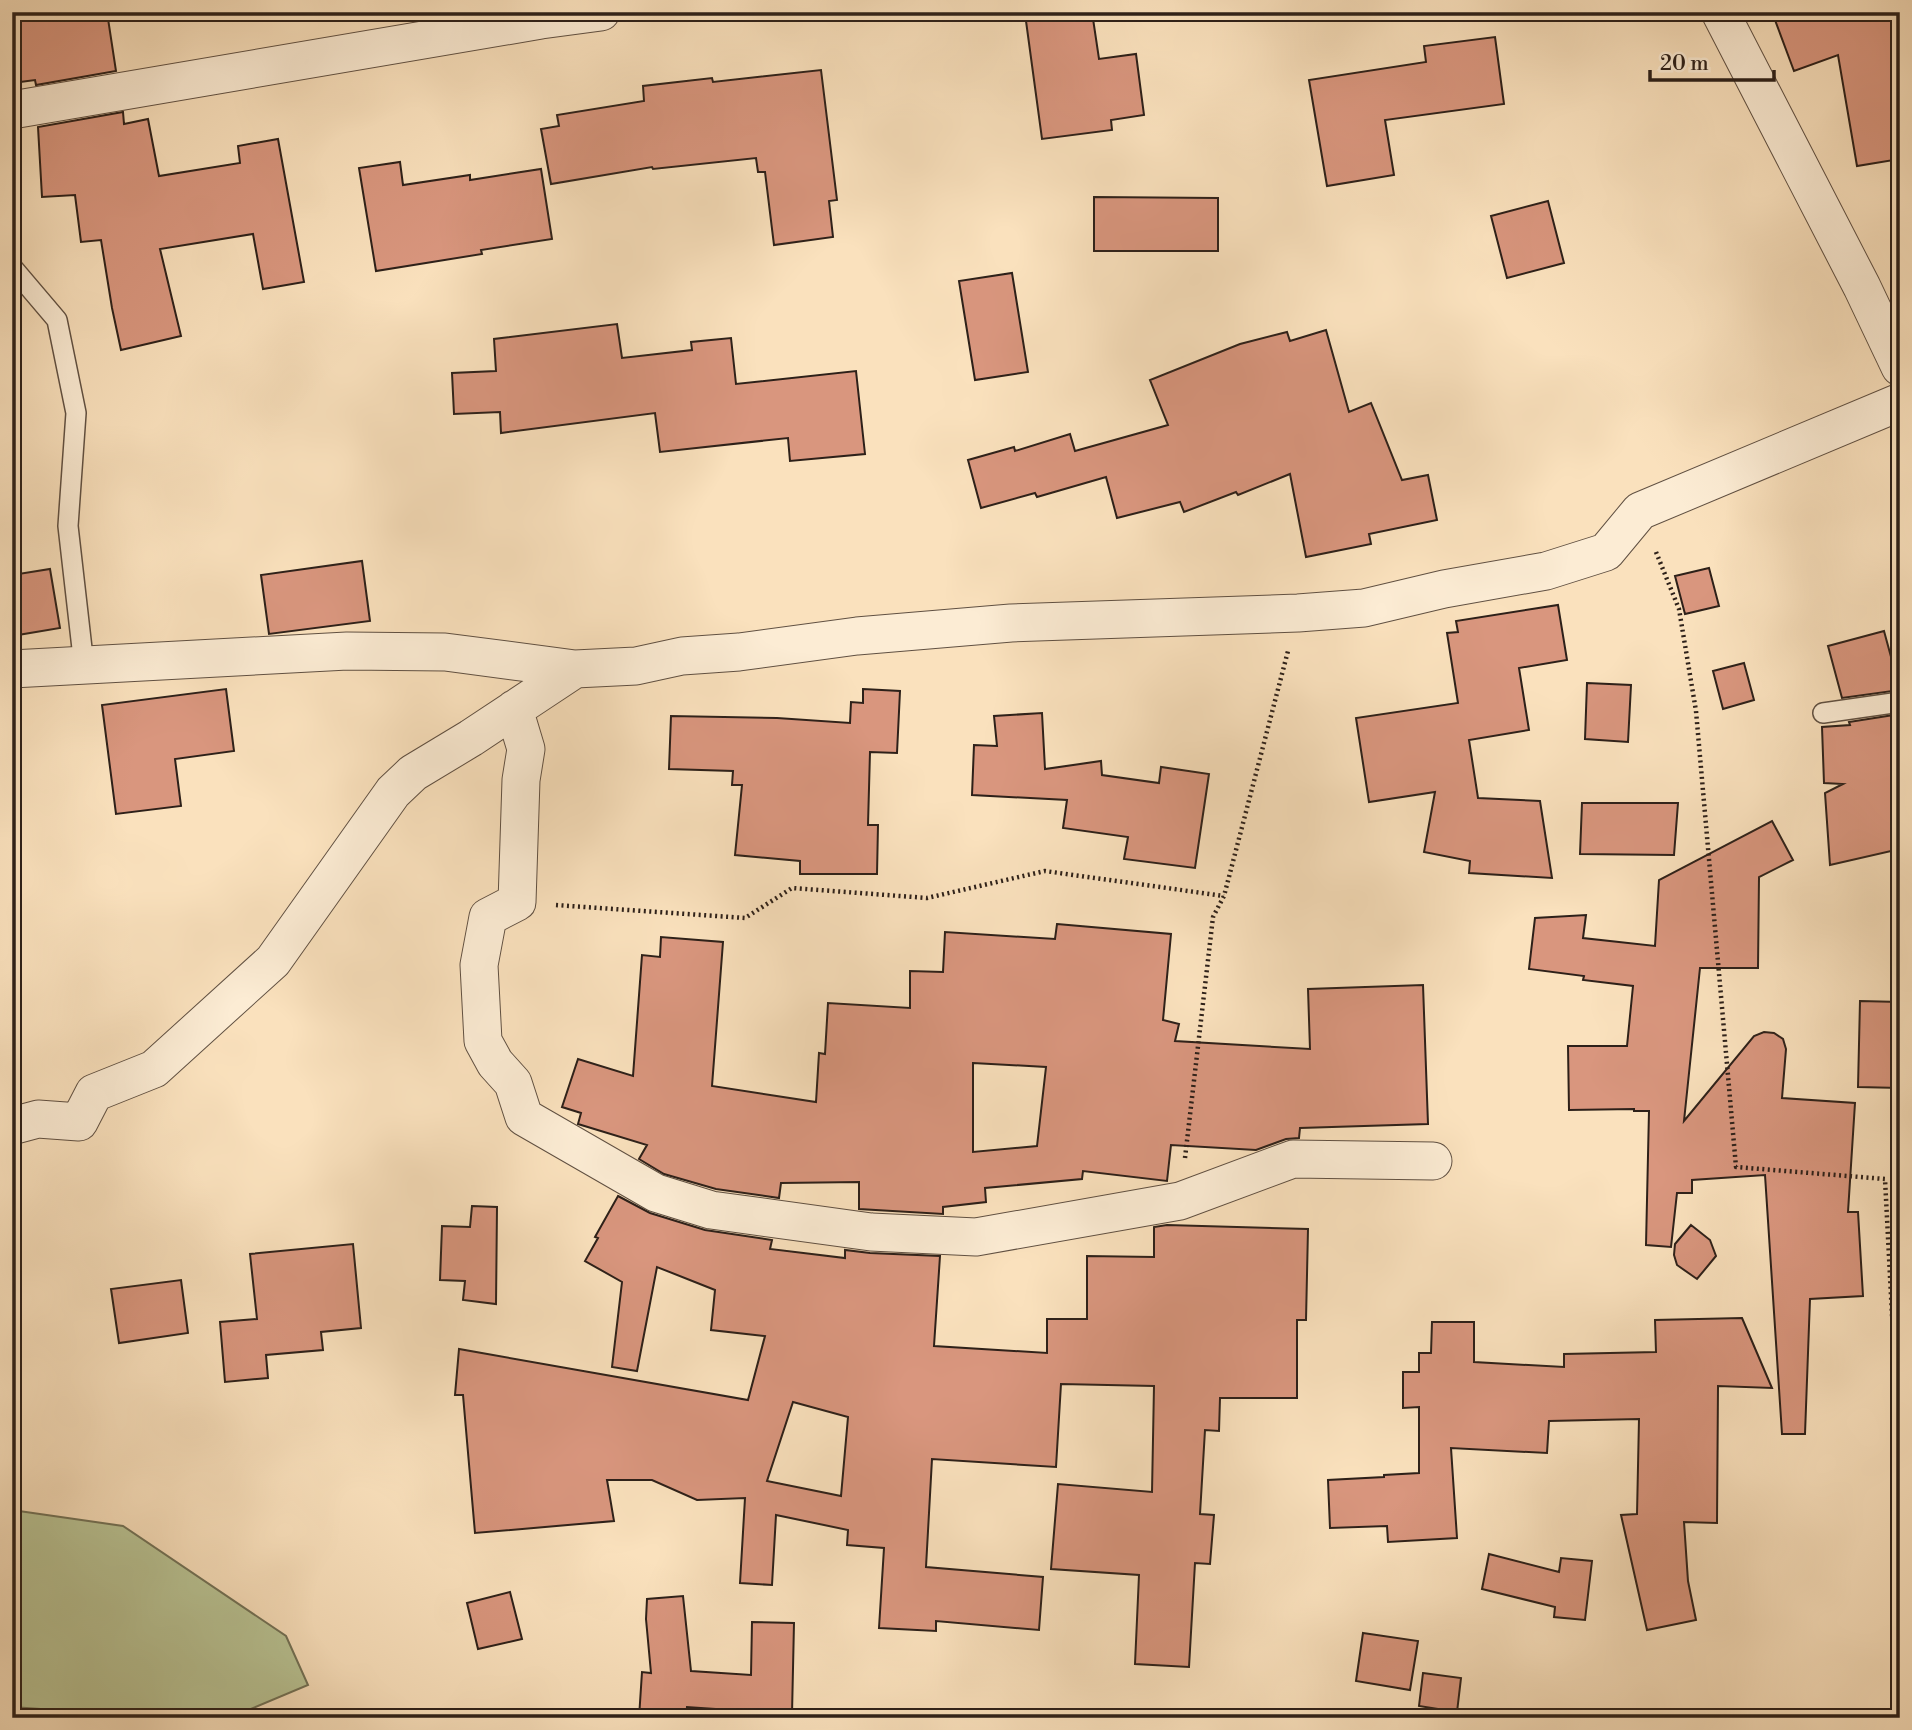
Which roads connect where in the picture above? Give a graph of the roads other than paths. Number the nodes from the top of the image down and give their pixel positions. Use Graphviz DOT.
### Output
graph roads {
  1 [pos="601,12"];
  2 [pos="1720,12"];
  3 [pos="12,110"];
  4 [pos="12,267"];
  5 [pos="1900,367"];
  6 [pos="1900,402"];
  7 [pos="84,666"];
  8 [pos="12,669"];
  9 [pos="575,669"];
  10 [pos="1900,702"];
  11 [pos="514,709"];
  12 [pos="1823,713"];
  13 [pos="12,1126"];
  14 [pos="1433,1161"];
  1 -- 3 [label="street"];
  2 -- 5 [label="street"];
  4 -- 7 [label="lane"];
  6 -- 9 [label="street"];
  7 -- 8 [label="street"];
  7 -- 9 [label="street"];
  9 -- 11 [label="street"];
  10 -- 12 [label="lane"];
  11 -- 13 [label="street"];
  11 -- 14 [label="street"];
}
